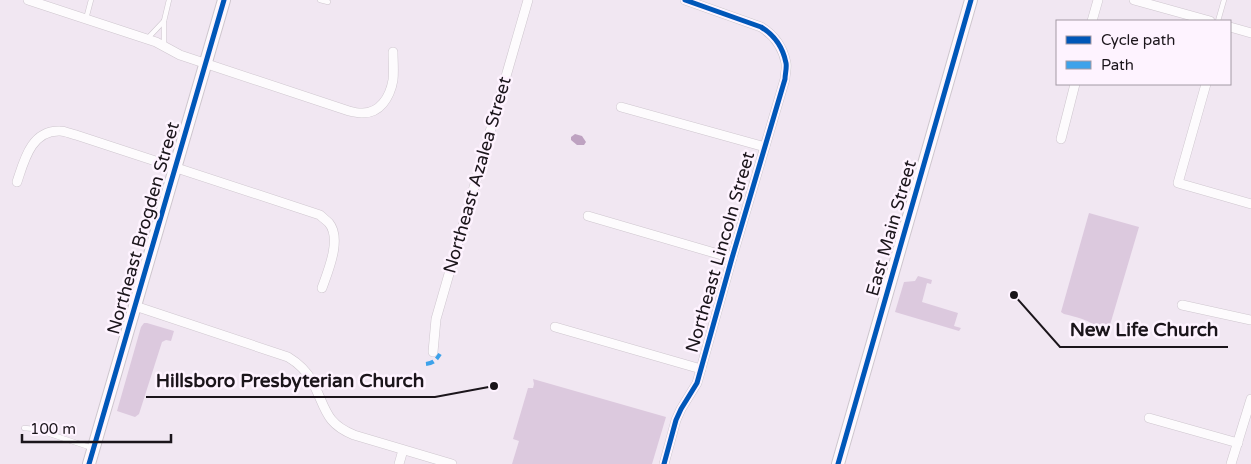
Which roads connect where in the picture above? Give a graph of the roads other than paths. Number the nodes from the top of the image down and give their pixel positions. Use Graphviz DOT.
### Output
graph roads {
  1 [pos="28,0"];
  2 [pos="91,0"];
  3 [pos="169,0"];
  4 [pos="224,0"];
  5 [pos="320,0"];
  6 [pos="528,0"];
  7 [pos="685,0"];
  8 [pos="971,0"];
  9 [pos="1098,0"];
  10 [pos="1134,0"];
  11 [pos="1224,0"];
  12 [pos="328,2"];
  13 [pos="86,19"];
  14 [pos="164,20"];
  15 [pos="1092,20"];
  16 [pos="1206,20"];
  17 [pos="1218,20"];
  18 [pos="1231,27"];
  19 [pos="1251,33"];
  20 [pos="147,39"];
  21 [pos="164,45"];
  22 [pos="393,52"];
  23 [pos="206,63"];
  24 [pos="1076,85"];
  25 [pos="1206,85"];
  26 [pos="621,107"];
  27 [pos="1061,139"];
  28 [pos="765,147"];
  29 [pos="175,167"];
  30 [pos="17,182"];
  31 [pos="1251,204"];
  32 [pos="588,216"];
  33 [pos="732,258"];
  34 [pos="322,288"];
  35 [pos="1182,305"];
  36 [pos="135,306"];
  37 [pos="1251,320"];
  38 [pos="555,327"];
  39 [pos="433,352"];
  40 [pos="701,369"];
  41 [pos="1251,399"];
  42 [pos="1149,418"];
  43 [pos="24,428"];
  44 [pos="1238,443"];
  45 [pos="94,448"];
  46 [pos="403,450"];
  47 [pos="89,464"];
  48 [pos="399,464"];
  49 [pos="452,464"];
  50 [pos="664,464"];
  51 [pos="840,464"];
  52 [pos="1231,464"];
  1 -- 13 [label="street"];
  2 -- 13 [label="lane"];
  3 -- 14 [label="lane"];
  4 -- 23 [label="street, Northeast Brogden Street"];
  5 -- 12 [label="lane"];
  6 -- 39 [label="street, Northeast Azalea Street"];
  7 -- 28 [label="street, Northeast Lincoln Street"];
  8 -- 51 [label="street, East Main Street"];
  9 -- 15 [label="street"];
  10 -- 16 [label="street"];
  11 -- 17 [label="lane"];
  13 -- 20 [label="street"];
  14 -- 20 [label="lane"];
  14 -- 21 [label="lane"];
  18 -- 19 [label="street"];
  20 -- 21 [label="street"];
  21 -- 23 [label="street"];
  22 -- 23 [label="street"];
  23 -- 29 [label="street, Northeast Brogden Street"];
  24 -- 27 [label="street"];
  25 -- 31 [label="street"];
  26 -- 28 [label="street"];
  28 -- 33 [label="street, Northeast Lincoln Street"];
  29 -- 30 [label="street"];
  29 -- 34 [label="street"];
  29 -- 36 [label="street, Northeast Brogden Street"];
  32 -- 33 [label="street"];
  33 -- 40 [label="street, Northeast Lincoln Street"];
  35 -- 37 [label="street"];
  36 -- 45 [label="street, Northeast Brogden Street"];
  36 -- 46 [label="street"];
  38 -- 40 [label="street"];
  40 -- 50 [label="street, Northeast Lincoln Street"];
  41 -- 44 [label="street"];
  42 -- 44 [label="street"];
  43 -- 45 [label="lane"];
  44 -- 52 [label="street"];
  45 -- 47 [label="street, Northeast Brogden Street"];
  46 -- 48 [label="street"];
  46 -- 49 [label="street"];
}
